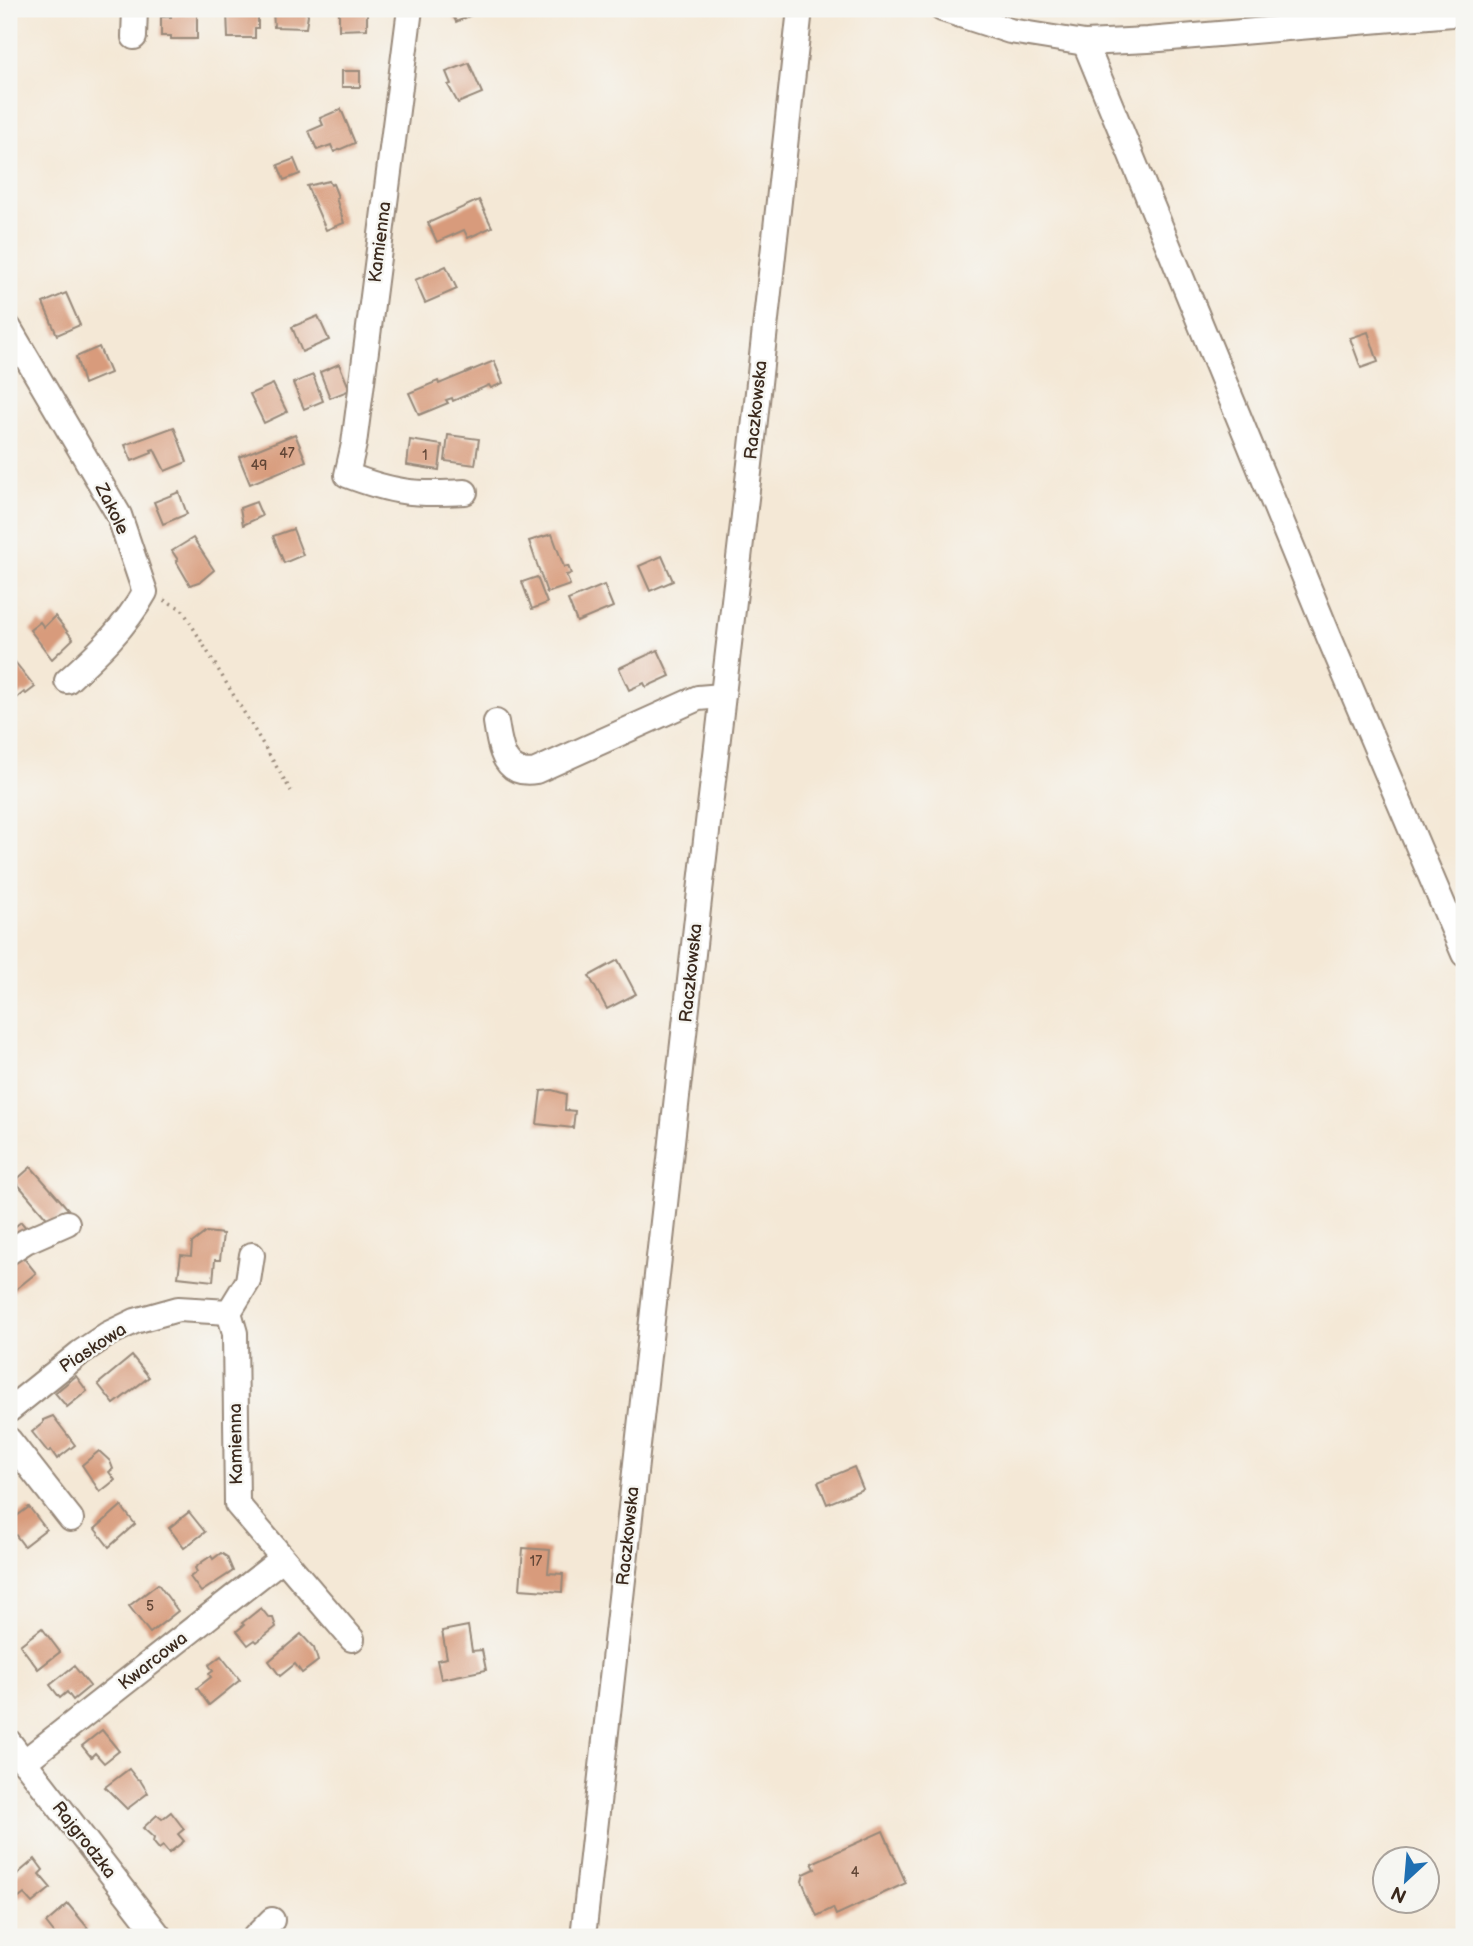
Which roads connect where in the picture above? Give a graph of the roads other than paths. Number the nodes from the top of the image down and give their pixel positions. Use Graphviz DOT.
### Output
graph roads {
  1 [pos="135,9"];
  2 [pos="410,9"];
  3 [pos="800,9"];
  4 [pos="942,9"];
  5 [pos="1464,13"];
  6 [pos="134,37"];
  7 [pos="1085,43"];
  8 [pos="9,328"];
  9 [pos="464,492"];
  10 [pos="66,681"];
  11 [pos="722,696"];
  12 [pos="496,722"];
  13 [pos="1464,954"];
  14 [pos="67,1223"];
  15 [pos="9,1252"];
  16 [pos="252,1255"];
  17 [pos="229,1312"];
  18 [pos="9,1410"];
  19 [pos="9,1440"];
  20 [pos="72,1518"];
  21 [pos="282,1559"];
  22 [pos="352,1639"];
  23 [pos="13,1748"];
  24 [pos="160,1937"];
  25 [pos="583,1937"];
  1 -- 6 [label="street"];
  2 -- 9 [label="street, Kamienna"];
  3 -- 11 [label="street, Raczkowska"];
  4 -- 7 [label="street"];
  5 -- 7 [label="street"];
  7 -- 13 [label="street"];
  8 -- 10 [label="street, Zakole"];
  11 -- 12 [label="street"];
  11 -- 25 [label="street, Raczkowska"];
  14 -- 15 [label="street"];
  16 -- 17 [label="street"];
  17 -- 18 [label="street, Piaskowa"];
  17 -- 21 [label="street, Kamienna"];
  19 -- 20 [label="street"];
  21 -- 22 [label="street, Kamienna"];
  21 -- 23 [label="street, Kwarcowa"];
  23 -- 24 [label="street, Rajgrodzka"];
}
